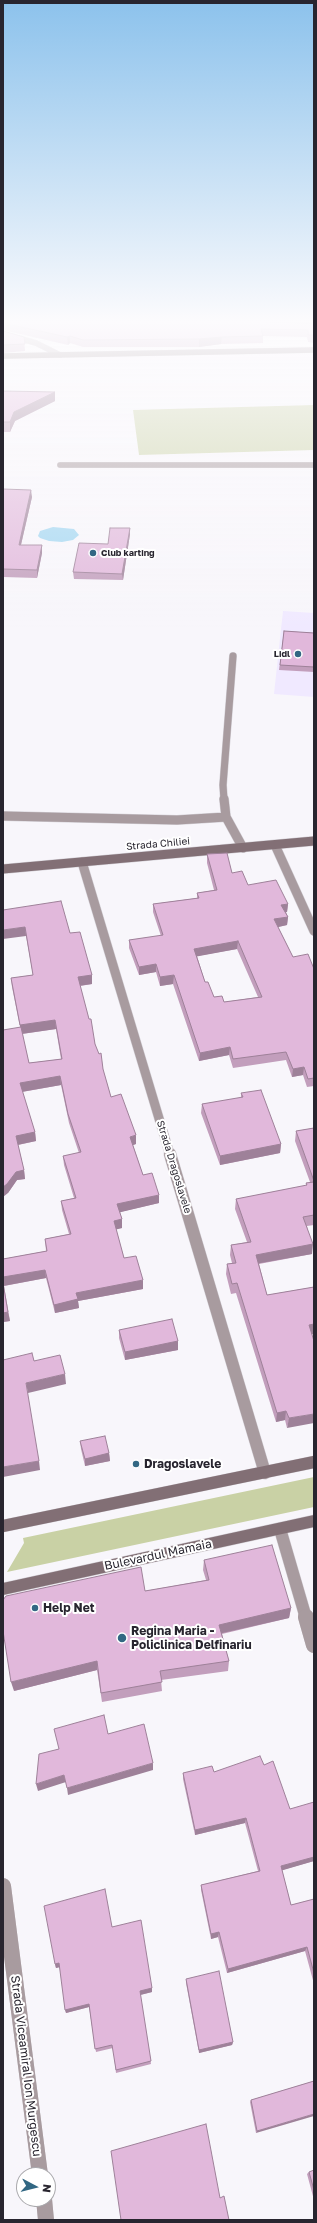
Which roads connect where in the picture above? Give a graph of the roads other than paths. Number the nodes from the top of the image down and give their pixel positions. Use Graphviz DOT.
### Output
graph roads {
  1 [pos="60,465"];
  2 [pos="314,465"];
  3 [pos="233,656"];
  4 [pos="3,816"];
  5 [pos="226,817"];
  6 [pos="314,841"];
  7 [pos="275,845"];
  8 [pos="244,848"];
  9 [pos="82,862"];
  10 [pos="3,869"];
  11 [pos="314,931"];
  12 [pos="314,1462"];
  13 [pos="265,1473"];
  14 [pos="314,1522"];
  15 [pos="3,1526"];
  16 [pos="280,1529"];
  17 [pos="3,1589"];
  18 [pos="314,1645"];
  19 [pos="3,1886"];
  20 [pos="39,2167"];
  21 [pos="45,2207"];
  22 [pos="46,2220"];
  1 -- 2 [label="street"];
  3 -- 5 [label="street"];
  4 -- 5 [label="street"];
  5 -- 8 [label="street"];
  6 -- 7 [label="street, Strada Chiliei"];
  7 -- 8 [label="street, Strada Chiliei"];
  7 -- 11 [label="street"];
  8 -- 9 [label="street, Strada Chiliei"];
  9 -- 10 [label="street, Strada Chiliei"];
  9 -- 13 [label="street, Strada Dragoslavele"];
  12 -- 13 [label="street"];
  13 -- 15 [label="street"];
  14 -- 16 [label="street, Bulevardul Mamaia"];
  16 -- 17 [label="street, Bulevardul Mamaia"];
  16 -- 18 [label="street"];
  19 -- 20 [label="street, Strada Viceamiral Ion Murgescu"];
  21 -- 22 [label="street"];
}
